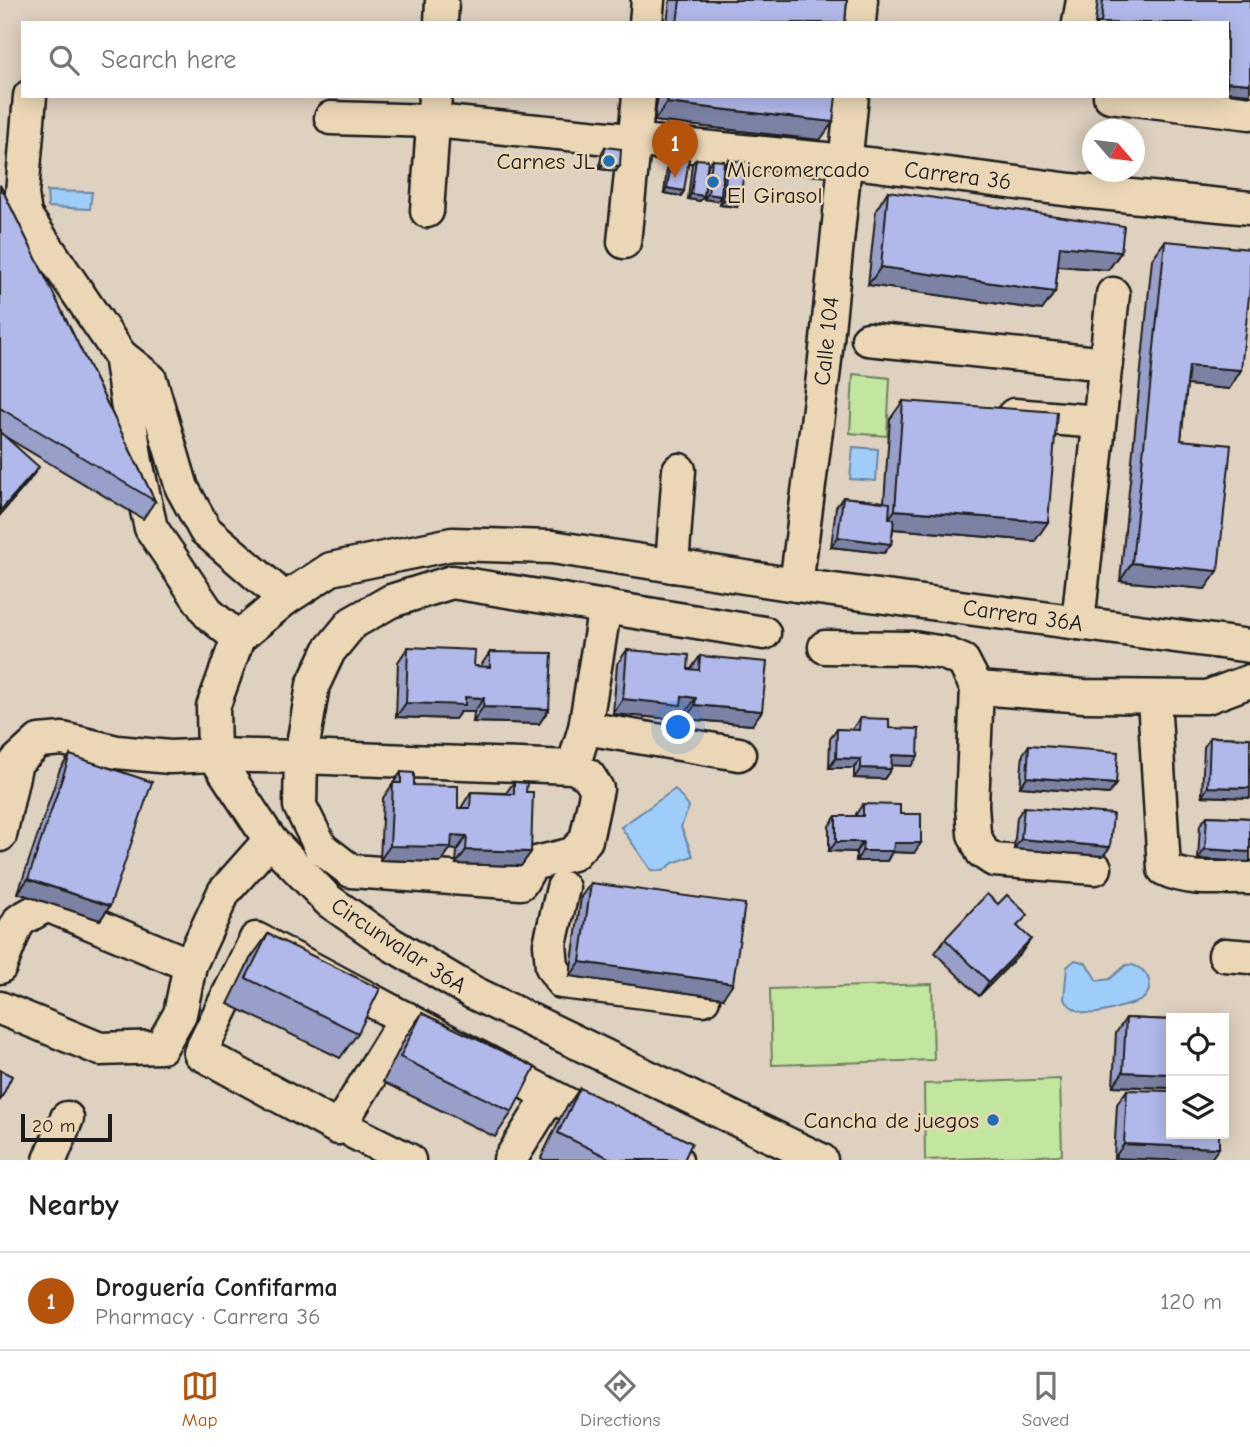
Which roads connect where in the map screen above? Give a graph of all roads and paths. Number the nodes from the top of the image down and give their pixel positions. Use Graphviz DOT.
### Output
graph roads {
  1 [pos="442,0"];
  2 [pos="648,0"];
  3 [pos="861,0"];
  4 [pos="1083,0"];
  5 [pos="441,21"];
  6 [pos="646,21"];
  7 [pos="859,21"];
  8 [pos="1079,21"];
  9 [pos="30,98"];
  10 [pos="639,98"];
  11 [pos="852,98"];
  12 [pos="1126,98"];
  13 [pos="435,108"];
  14 [pos="1250,113"];
  15 [pos="331,118"];
  16 [pos="635,142"];
  17 [pos="846,161"];
  18 [pos="1250,208"];
  19 [pos="427,211"];
  20 [pos="624,243"];
  21 [pos="1114,294"];
  22 [pos="868,339"];
  23 [pos="120,355"];
  24 [pos="1106,363"];
  25 [pos="980,412"];
  26 [pos="1100,422"];
  27 [pos="679,471"];
  28 [pos="672,566"];
  29 [pos="796,585"];
  30 [pos="285,599"];
  31 [pos="605,606"];
  32 [pos="1078,623"];
  33 [pos="764,634"];
  34 [pos="238,638"];
  35 [pos="1250,646"];
  36 [pos="825,647"];
  37 [pos="1250,681"];
  38 [pos="977,688"];
  39 [pos="1154,698"];
  40 [pos="586,727"];
  41 [pos="739,754"];
  42 [pos="214,755"];
  43 [pos="300,757"];
  44 [pos="573,767"];
  45 [pos="0,835"];
  46 [pos="270,840"];
  47 [pos="1095,868"];
  48 [pos="1250,878"];
  49 [pos="521,883"];
  50 [pos="190,965"];
  51 [pos="0,967"];
  52 [pos="704,999"];
  53 [pos="0,1008"];
  54 [pos="406,1018"];
  55 [pos="549,1097"];
  56 [pos="67,1118"];
  57 [pos="355,1133"];
  58 [pos="785,1153"];
  59 [pos="50,1160"];
  60 [pos="409,1160"];
  61 [pos="510,1160"];
  62 [pos="676,1160"];
  63 [pos="821,1160"];
  1 -- 5 [label="street"];
  2 -- 6 [label="street"];
  3 -- 7 [label="street"];
  4 -- 8 [label="street"];
  9 -- 23 [label="street"];
  10 -- 16 [label="street"];
  11 -- 17 [label="street, Calle 104"];
  12 -- 14 [label="street"];
  13 -- 15 [label="street, Carrera 36"];
  13 -- 16 [label="street, Carrera 36"];
  13 -- 19 [label="street"];
  16 -- 17 [label="street, Carrera 36"];
  16 -- 20 [label="street"];
  17 -- 18 [label="street, Carrera 36"];
  17 -- 29 [label="street, Calle 104"];
  21 -- 24 [label="street"];
  22 -- 24 [label="street"];
  23 -- 30 [label="street"];
  23 -- 34 [label="street"];
  24 -- 26 [label="street"];
  25 -- 26 [label="street"];
  26 -- 32 [label="street"];
  27 -- 28 [label="street"];
  28 -- 29 [label="street"];
  28 -- 30 [label="street"];
  29 -- 32 [label="street, Carrera 36A"];
  30 -- 34 [label="street"];
  31 -- 33 [label="street"];
  31 -- 40 [label="street"];
  31 -- 43 [label="street"];
  32 -- 35 [label="street, Carrera 36A"];
  34 -- 42 [label="street"];
  36 -- 38 [label="street"];
  37 -- 39 [label="street"];
  38 -- 39 [label="street"];
  38 -- 47 [label="street"];
  39 -- 48 [label="street"];
  40 -- 41 [label="street"];
  40 -- 44 [label="street"];
  42 -- 43 [label="street"];
  42 -- 45 [label="street"];
  42 -- 46 [label="street, Circunvalar 36A"];
  43 -- 44 [label="street"];
  43 -- 49 [label="street"];
  44 -- 49 [label="street"];
  46 -- 50 [label="street"];
  46 -- 58 [label="street, Circunvalar 36A"];
  49 -- 52 [label="street"];
  50 -- 51 [label="street"];
  50 -- 53 [label="street"];
  54 -- 54 [label="street"];
  54 -- 55 [label="street"];
  55 -- 61 [label="street"];
  55 -- 62 [label="street"];
  56 -- 59 [label="street"];
  57 -- 60 [label="street"];
  58 -- 63 [label="street, Circunvalar 36A"];
}
